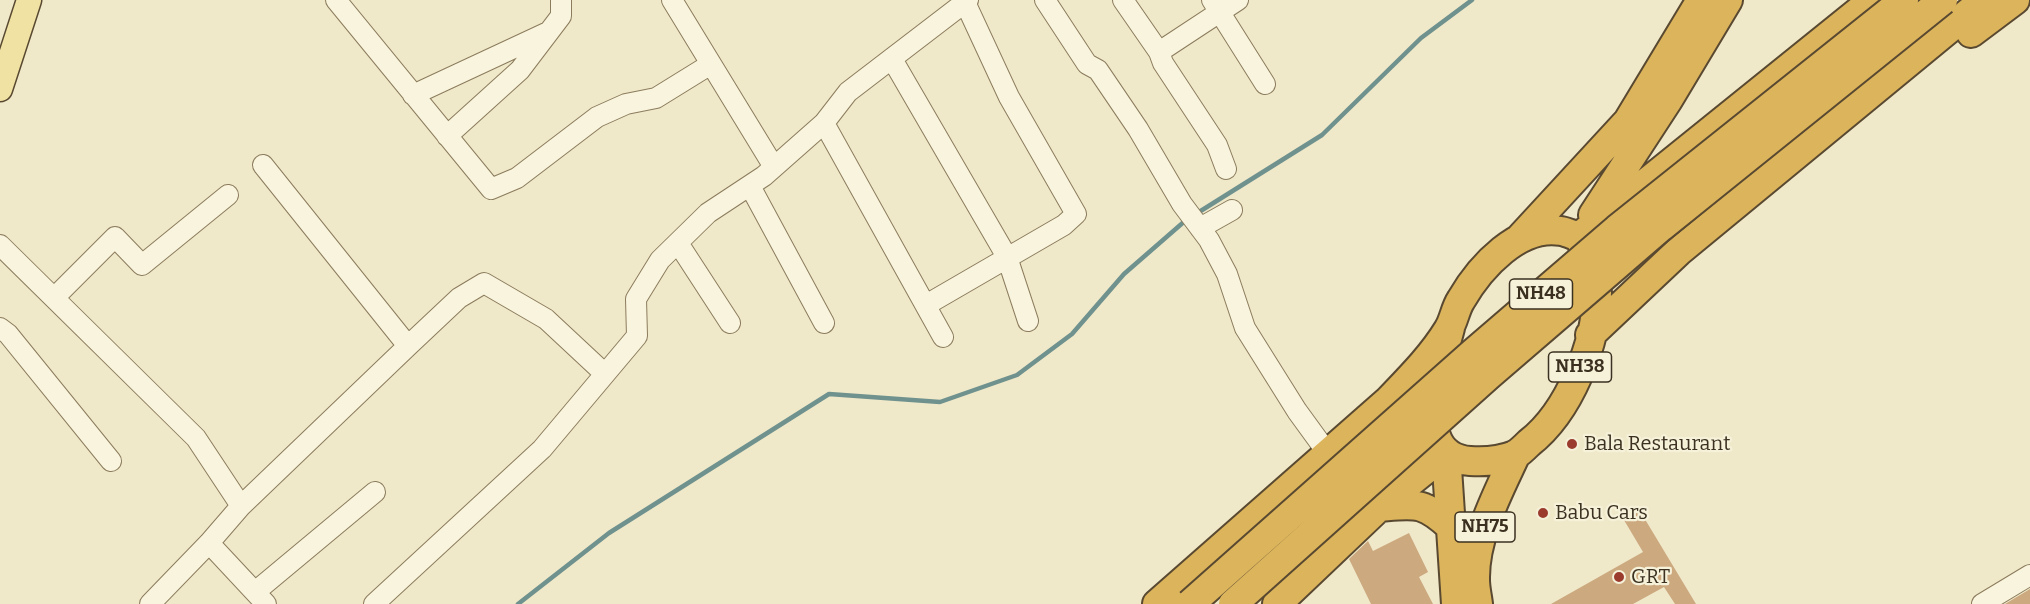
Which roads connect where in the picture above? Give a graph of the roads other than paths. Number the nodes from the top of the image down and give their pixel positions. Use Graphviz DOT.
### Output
graph roads {
  1 [pos="29,0"];
  2 [pos="336,0"];
  3 [pos="561,0"];
  4 [pos="672,0"];
  5 [pos="1045,0"];
  6 [pos="1123,0"];
  7 [pos="1238,0"];
  8 [pos="1873,0"];
  9 [pos="1904,0"];
  10 [pos="1943,0"];
  11 [pos="1984,0"];
  12 [pos="2015,0"];
  13 [pos="966,1"];
  14 [pos="1216,6"];
  15 [pos="1708,10"];
  16 [pos="549,32"];
  17 [pos="1159,52"];
  18 [pos="892,59"];
  19 [pos="711,64"];
  20 [pos="1264,84"];
  21 [pos="0,88"];
  22 [pos="413,95"];
  23 [pos="824,123"];
  24 [pos="447,135"];
  25 [pos="262,165"];
  26 [pos="774,167"];
  27 [pos="1226,169"];
  28 [pos="750,186"];
  29 [pos="228,195"];
  30 [pos="1730,209"];
  31 [pos="1232,210"];
  32 [pos="1200,228"];
  33 [pos="1579,237"];
  34 [pos="1520,238"];
  35 [pos="678,243"];
  36 [pos="0,245"];
  37 [pos="1007,258"];
  38 [pos="54,298"];
  39 [pos="926,305"];
  40 [pos="1028,321"];
  41 [pos="730,323"];
  42 [pos="824,323"];
  43 [pos="0,328"];
  44 [pos="1450,328"];
  45 [pos="1590,335"];
  46 [pos="943,337"];
  47 [pos="408,346"];
  48 [pos="606,374"];
  49 [pos="1446,453"];
  50 [pos="1516,454"];
  51 [pos="1329,455"];
  52 [pos="111,461"];
  53 [pos="375,492"];
  54 [pos="241,506"];
  55 [pos="1379,507"];
  56 [pos="1451,527"];
  57 [pos="209,543"];
  58 [pos="2030,575"];
  59 [pos="261,598"];
  60 [pos="150,604"];
  61 [pos="374,604"];
  62 [pos="1157,604"];
  63 [pos="1190,604"];
  64 [pos="1233,604"];
  65 [pos="1277,604"];
  66 [pos="1456,604"];
  67 [pos="1478,604"];
  68 [pos="1982,604"];
  1 -- 21 [label="main road"];
  2 -- 22 [label="street"];
  3 -- 16 [label="street"];
  4 -- 19 [label="street"];
  5 -- 32 [label="street"];
  6 -- 17 [label="street"];
  7 -- 14 [label="street"];
  8 -- 33 [label="highway"];
  9 -- 63 [label="highway, NH48, bridge"];
  10 -- 64 [label="highway, NH48, bridge"];
  11 -- 30 [label="highway"];
  12 -- 30 [label="highway"];
  13 -- 18 [label="street"];
  13 -- 37 [label="street"];
  14 -- 17 [label="street"];
  14 -- 20 [label="street"];
  15 -- 33 [label="highway"];
  15 -- 34 [label="highway"];
  16 -- 22 [label="street"];
  16 -- 24 [label="street"];
  17 -- 27 [label="street"];
  18 -- 23 [label="street"];
  18 -- 37 [label="street"];
  19 -- 24 [label="street"];
  19 -- 26 [label="street"];
  22 -- 24 [label="street"];
  23 -- 26 [label="street"];
  23 -- 39 [label="street"];
  25 -- 47 [label="street"];
  26 -- 28 [label="street"];
  28 -- 35 [label="street"];
  28 -- 42 [label="street"];
  29 -- 38 [label="street"];
  30 -- 45 [label="highway"];
  31 -- 32 [label="street"];
  32 -- 51 [label="street"];
  33 -- 34 [label="highway"];
  33 -- 45 [label="highway, NH38"];
  34 -- 44 [label="highway"];
  35 -- 41 [label="street"];
  35 -- 48 [label="street"];
  36 -- 38 [label="street"];
  37 -- 39 [label="street"];
  37 -- 40 [label="street"];
  38 -- 54 [label="street"];
  39 -- 46 [label="street"];
  43 -- 52 [label="street"];
  44 -- 49 [label="highway"];
  44 -- 51 [label="highway"];
  45 -- 50 [label="highway, NH38"];
  47 -- 48 [label="street"];
  47 -- 54 [label="street"];
  48 -- 61 [label="street"];
  49 -- 50 [label="highway, NH38"];
  49 -- 55 [label="highway"];
  49 -- 56 [label="highway, NH75"];
  50 -- 67 [label="highway, NH75"];
  51 -- 62 [label="highway"];
  53 -- 59 [label="street"];
  54 -- 57 [label="street"];
  55 -- 56 [label="highway"];
  55 -- 65 [label="highway"];
  56 -- 66 [label="highway, NH75"];
  57 -- 59 [label="street"];
  57 -- 60 [label="street"];
  58 -- 68 [label="street"];
}
